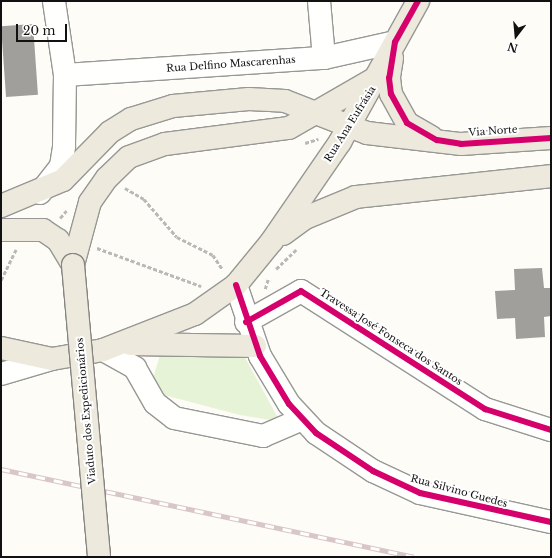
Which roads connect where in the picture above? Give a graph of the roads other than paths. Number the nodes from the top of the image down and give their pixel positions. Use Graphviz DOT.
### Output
graph roads {
  1 [pos="54,1"];
  2 [pos="319,1"];
  3 [pos="418,1"];
  4 [pos="395,42"];
  5 [pos="324,58"];
  6 [pos="66,75"];
  7 [pos="379,76"];
  8 [pos="319,112"];
  9 [pos="344,134"];
  10 [pos="551,138"];
  11 [pos="437,140"];
  12 [pos="551,176"];
  13 [pos="40,193"];
  14 [pos="1,206"];
  15 [pos="8,236"];
  16 [pos="272,241"];
  17 [pos="73,265"];
  18 [pos="229,290"];
  19 [pos="246,322"];
  20 [pos="112,346"];
  21 [pos="255,346"];
  22 [pos="1,348"];
  23 [pos="52,359"];
  24 [pos="1,374"];
  25 [pos="300,420"];
  26 [pos="551,430"];
  27 [pos="551,522"];
  28 [pos="99,557"];
  1 -- 6 [label="street"];
  2 -- 5 [label="street"];
  3 -- 4 [label="main road, Rua Ana Eufrásia"];
  4 -- 5 [label="street, Rua Delfino Mascarenhas"];
  4 -- 7 [label="main road, Rua Ana Eufrásia"];
  4 -- 11 [label="main road"];
  5 -- 6 [label="street, Rua Delfino Mascarenhas"];
  6 -- 13 [label="street"];
  7 -- 8 [label="main road"];
  7 -- 9 [label="main road, Rua Ana Eufrásia"];
  8 -- 9 [label="main road, Via Norte"];
  8 -- 13 [label="main road, Via Norte"];
  8 -- 17 [label="main road"];
  9 -- 11 [label="main road, Via Norte"];
  9 -- 16 [label="main road, Rua Ana Eufrásia"];
  10 -- 11 [label="main road, Via Norte"];
  12 -- 16 [label="main road"];
  13 -- 14 [label="main road, Via Norte"];
  15 -- 17 [label="main road"];
  16 -- 18 [label="main road"];
  17 -- 28 [label="main road, Viaduto dos Expedicionários, bridge"];
  18 -- 19 [label="street, Rua Silvino Guedes"];
  18 -- 20 [label="main road"];
  19 -- 21 [label="street, Rua Silvino Guedes"];
  19 -- 26 [label="street, Travessa José Fonseca dos Santos"];
  20 -- 21 [label="main road"];
  20 -- 23 [label="main road"];
  20 -- 25 [label="street"];
  21 -- 25 [label="street, Rua Silvino Guedes"];
  22 -- 23 [label="main road"];
  23 -- 24 [label="street"];
  25 -- 27 [label="street, Rua Silvino Guedes"];
}
